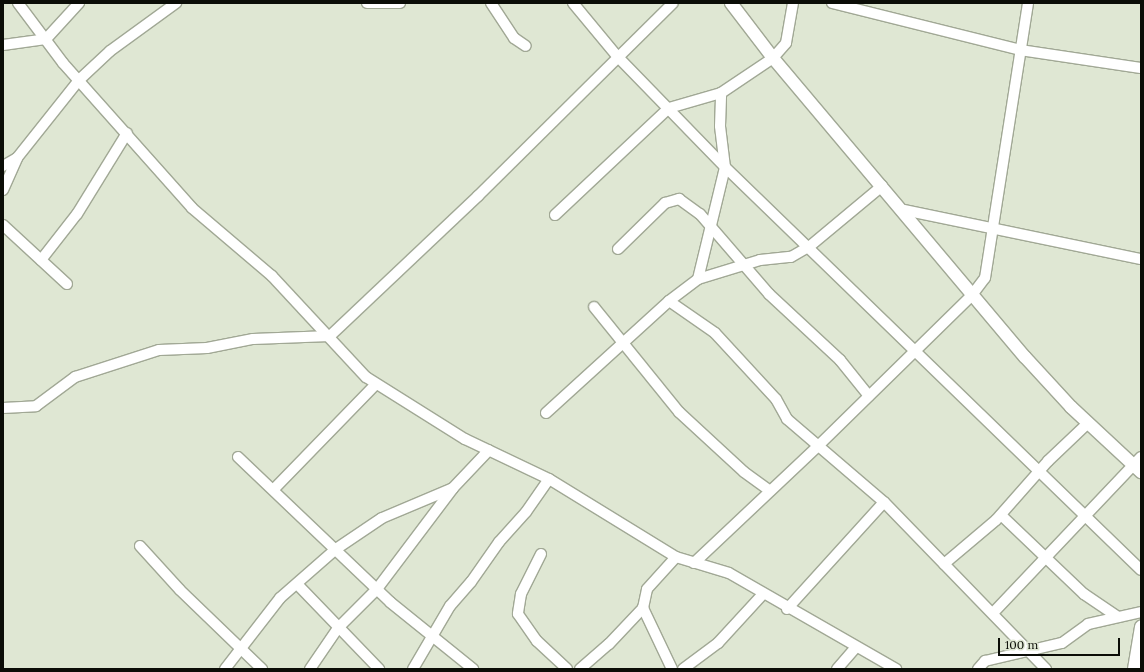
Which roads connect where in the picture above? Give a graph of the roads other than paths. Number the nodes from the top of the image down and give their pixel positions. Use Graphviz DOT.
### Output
graph roads {
  1 [pos="79,3"];
  2 [pos="176,3"];
  3 [pos="367,3"];
  4 [pos="400,3"];
  5 [pos="491,3"];
  6 [pos="573,3"];
  7 [pos="673,3"];
  8 [pos="731,3"];
  9 [pos="793,3"];
  10 [pos="832,3"];
  11 [pos="1028,3"];
  12 [pos="20,4"];
  13 [pos="46,39"];
  14 [pos="3,45"];
  15 [pos="526,46"];
  16 [pos="1020,50"];
  17 [pos="617,56"];
  18 [pos="773,58"];
  19 [pos="1141,68"];
  20 [pos="79,80"];
  21 [pos="722,93"];
  22 [pos="669,108"];
  23 [pos="127,133"];
  24 [pos="17,158"];
  25 [pos="3,166"];
  26 [pos="725,167"];
  27 [pos="882,186"];
  28 [pos="3,190"];
  29 [pos="904,210"];
  30 [pos="555,215"];
  31 [pos="3,225"];
  32 [pos="711,228"];
  33 [pos="993,228"];
  34 [pos="810,246"];
  35 [pos="618,249"];
  36 [pos="1141,259"];
  37 [pos="41,260"];
  38 [pos="742,265"];
  39 [pos="698,279"];
  40 [pos="67,284"];
  41 [pos="972,295"];
  42 [pos="669,301"];
  43 [pos="594,307"];
  44 [pos="330,336"];
  45 [pos="622,342"];
  46 [pos="914,351"];
  47 [pos="376,384"];
  48 [pos="869,396"];
  49 [pos="3,408"];
  50 [pos="546,412"];
  51 [pos="1088,423"];
  52 [pos="818,446"];
  53 [pos="489,450"];
  54 [pos="238,457"];
  55 [pos="1138,465"];
  56 [pos="1040,470"];
  57 [pos="549,479"];
  58 [pos="453,488"];
  59 [pos="274,489"];
  60 [pos="770,491"];
  61 [pos="884,502"];
  62 [pos="1001,515"];
  63 [pos="1085,518"];
  64 [pos="140,546"];
  65 [pos="336,549"];
  66 [pos="541,554"];
  67 [pos="676,557"];
  68 [pos="1048,558"];
  69 [pos="694,563"];
  70 [pos="944,564"];
  71 [pos="1141,570"];
  72 [pos="298,585"];
  73 [pos="377,588"];
  74 [pos="763,594"];
  75 [pos="643,608"];
  76 [pos="787,609"];
  77 [pos="1141,612"];
  78 [pos="993,613"];
  79 [pos="1118,618"];
  80 [pos="1141,627"];
  81 [pos="338,628"];
  82 [pos="433,637"];
  83 [pos="856,647"];
  84 [pos="242,649"];
  85 [pos="1029,651"];
  86 [pos="1137,668"];
  87 [pos="225,669"];
  88 [pos="262,669"];
  89 [pos="310,669"];
  90 [pos="379,669"];
  91 [pos="413,669"];
  92 [pos="473,669"];
  93 [pos="567,669"];
  94 [pos="580,669"];
  95 [pos="672,669"];
  96 [pos="683,669"];
  97 [pos="837,669"];
  98 [pos="896,669"];
  99 [pos="978,669"];
  100 [pos="1046,669"];
  1 -- 13 [label="street"];
  2 -- 20 [label="street"];
  3 -- 4 [label="street"];
  5 -- 15 [label="street"];
  6 -- 17 [label="street"];
  7 -- 17 [label="street"];
  8 -- 18 [label="street"];
  9 -- 18 [label="street"];
  10 -- 16 [label="street"];
  11 -- 16 [label="street"];
  12 -- 13 [label="street"];
  13 -- 14 [label="street"];
  13 -- 20 [label="street"];
  16 -- 19 [label="street"];
  16 -- 33 [label="street"];
  17 -- 22 [label="street"];
  17 -- 44 [label="street"];
  18 -- 21 [label="street"];
  18 -- 27 [label="street"];
  20 -- 23 [label="street"];
  20 -- 24 [label="street"];
  21 -- 22 [label="street"];
  21 -- 26 [label="street"];
  22 -- 26 [label="street"];
  22 -- 30 [label="street"];
  23 -- 37 [label="street"];
  23 -- 44 [label="street"];
  24 -- 25 [label="street"];
  24 -- 28 [label="street"];
  26 -- 32 [label="street"];
  26 -- 34 [label="street"];
  27 -- 29 [label="street"];
  27 -- 34 [label="street"];
  29 -- 33 [label="street"];
  29 -- 41 [label="street"];
  31 -- 37 [label="street"];
  32 -- 35 [label="street"];
  32 -- 38 [label="street"];
  32 -- 39 [label="street"];
  33 -- 36 [label="street"];
  33 -- 41 [label="street"];
  34 -- 38 [label="street"];
  34 -- 46 [label="street"];
  37 -- 40 [label="street"];
  38 -- 39 [label="street"];
  38 -- 48 [label="street"];
  39 -- 42 [label="street"];
  41 -- 46 [label="street"];
  41 -- 51 [label="street"];
  42 -- 45 [label="street"];
  42 -- 52 [label="street"];
  43 -- 45 [label="street"];
  44 -- 47 [label="street"];
  44 -- 49 [label="street"];
  45 -- 50 [label="street"];
  45 -- 60 [label="street"];
  46 -- 48 [label="street"];
  46 -- 56 [label="street"];
  47 -- 53 [label="street"];
  47 -- 59 [label="street"];
  48 -- 52 [label="street"];
  51 -- 55 [label="street"];
  51 -- 56 [label="street"];
  52 -- 60 [label="street"];
  52 -- 61 [label="street"];
  53 -- 57 [label="street"];
  53 -- 58 [label="street"];
  54 -- 59 [label="street"];
  55 -- 63 [label="street"];
  56 -- 62 [label="street"];
  56 -- 63 [label="street"];
  57 -- 67 [label="street"];
  57 -- 82 [label="street"];
  58 -- 65 [label="street"];
  58 -- 73 [label="street"];
  59 -- 65 [label="street"];
  60 -- 69 [label="street"];
  61 -- 70 [label="street"];
  61 -- 76 [label="street"];
  62 -- 68 [label="street"];
  62 -- 70 [label="street"];
  63 -- 68 [label="street"];
  63 -- 71 [label="street"];
  64 -- 84 [label="street"];
  65 -- 72 [label="street"];
  65 -- 73 [label="street"];
  66 -- 93 [label="street"];
  67 -- 69 [label="street"];
  67 -- 75 [label="street"];
  68 -- 78 [label="street"];
  68 -- 79 [label="street"];
  69 -- 74 [label="street"];
  70 -- 78 [label="street"];
  72 -- 81 [label="street"];
  72 -- 84 [label="street"];
  73 -- 81 [label="street"];
  73 -- 82 [label="street"];
  74 -- 76 [label="street"];
  74 -- 96 [label="street"];
  75 -- 94 [label="street"];
  75 -- 95 [label="street"];
  76 -- 83 [label="street"];
  77 -- 79 [label="street"];
  78 -- 85 [label="street"];
  79 -- 85 [label="street"];
  80 -- 86 [label="street"];
  81 -- 89 [label="street"];
  81 -- 90 [label="street"];
  82 -- 91 [label="street"];
  82 -- 92 [label="street"];
  83 -- 97 [label="street"];
  83 -- 98 [label="street"];
  84 -- 87 [label="street"];
  84 -- 88 [label="street"];
  85 -- 99 [label="street"];
  85 -- 100 [label="street"];
}
